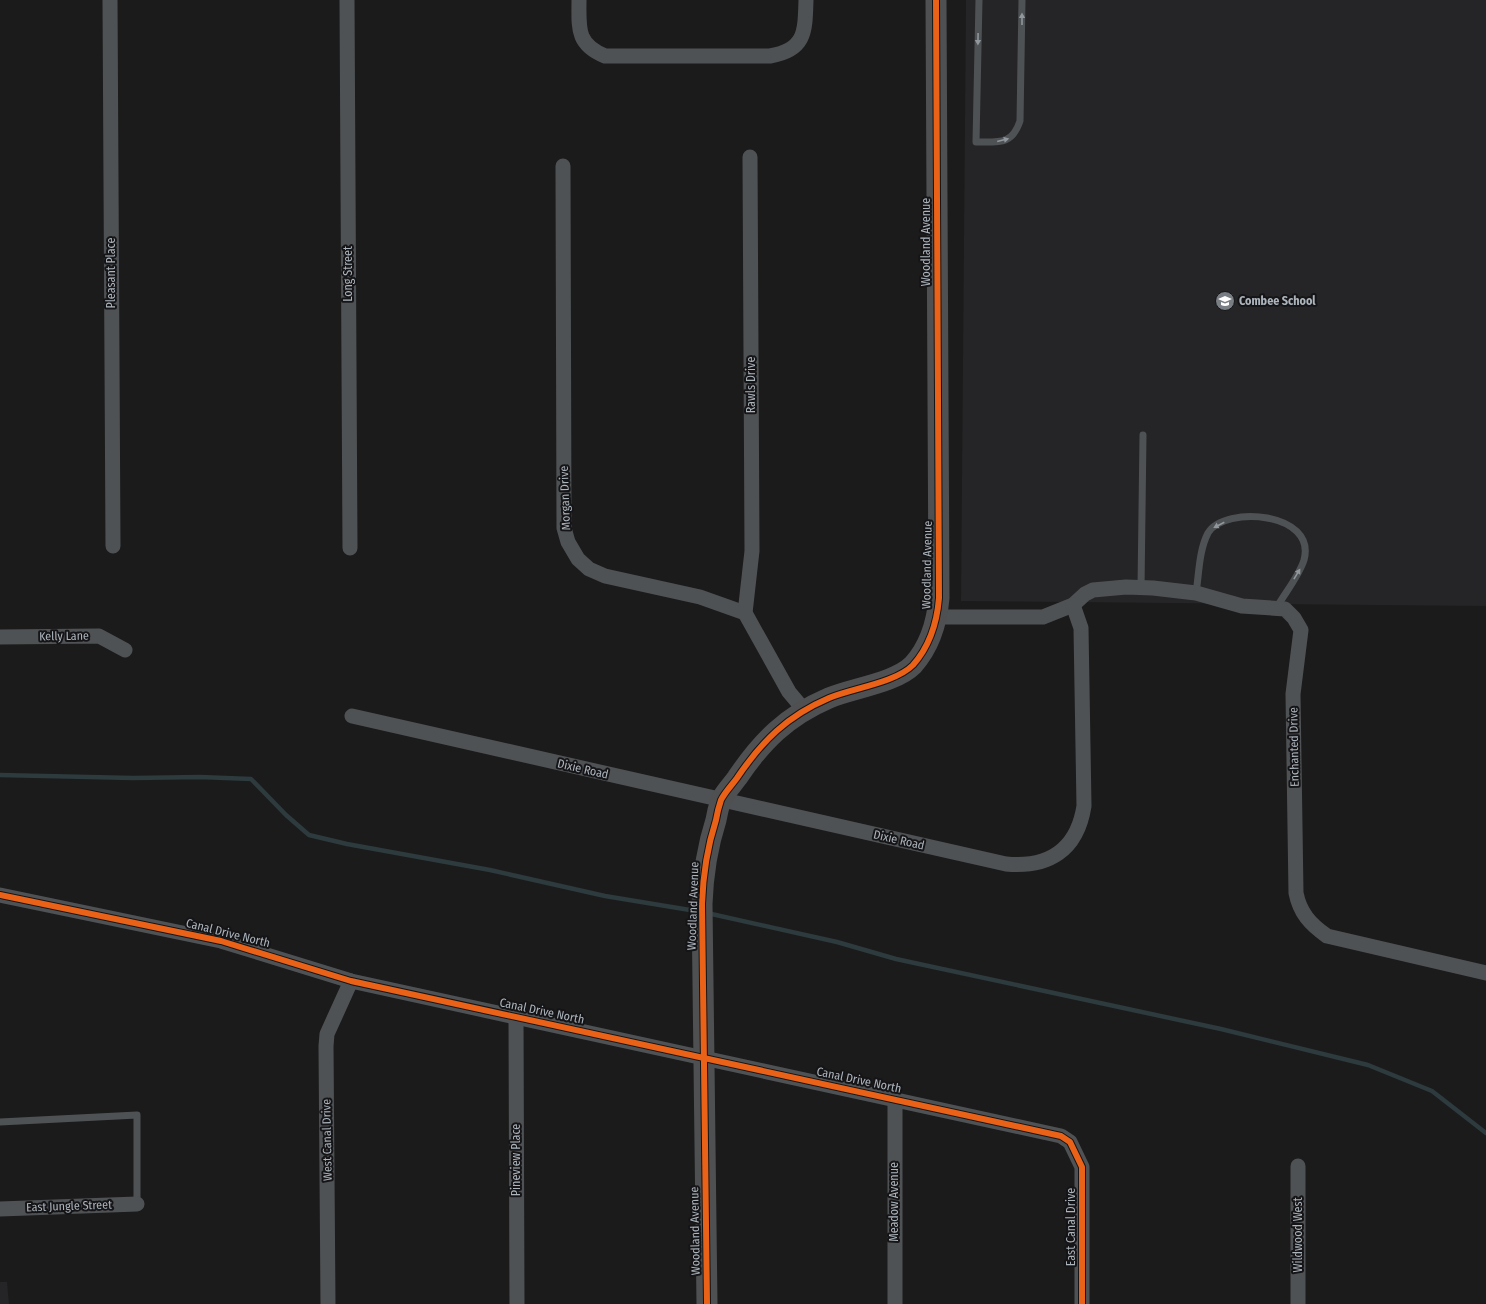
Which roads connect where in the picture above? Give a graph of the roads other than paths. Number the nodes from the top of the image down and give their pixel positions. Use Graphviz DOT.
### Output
graph roads {
  1 [pos="110,0"];
  2 [pos="347,0"];
  3 [pos="579,0"];
  4 [pos="806,0"];
  5 [pos="936,0"];
  6 [pos="979,0"];
  7 [pos="1022,0"];
  8 [pos="750,157"];
  9 [pos="563,166"];
  10 [pos="1143,435"];
  11 [pos="113,546"];
  12 [pos="350,548"];
  13 [pos="1141,588"];
  14 [pos="1196,593"];
  15 [pos="1073,605"];
  16 [pos="1277,607"];
  17 [pos="745,613"];
  18 [pos="937,617"];
  19 [pos="0,637"];
  20 [pos="125,650"];
  21 [pos="805,710"];
  22 [pos="352,716"];
  23 [pos="721,800"];
  24 [pos="0,895"];
  25 [pos="1486,973"];
  26 [pos="351,981"];
  27 [pos="516,1017"];
  28 [pos="704,1058"];
  29 [pos="895,1099"];
  30 [pos="0,1122"];
  31 [pos="1076,1151"];
  32 [pos="1298,1166"];
  33 [pos="137,1204"];
  34 [pos="0,1209"];
  35 [pos="328,1304"];
  36 [pos="516,1304"];
  37 [pos="707,1304"];
  38 [pos="895,1304"];
  39 [pos="1082,1304"];
  40 [pos="1298,1304"];
  1 -- 11 [label="street, Pleasant Place"];
  2 -- 12 [label="street, Long Street"];
  3 -- 4 [label="street"];
  5 -- 18 [label="street, Woodland Avenue"];
  6 -- 7 [label="lane, one-way"];
  8 -- 17 [label="street, Rawls Drive"];
  9 -- 17 [label="street, Morgan Drive"];
  10 -- 13 [label="lane"];
  13 -- 14 [label="street"];
  13 -- 15 [label="street"];
  14 -- 16 [label="street"];
  16 -- 14 [label="lane, one-way"];
  15 -- 18 [label="street"];
  15 -- 23 [label="street, Dixie Road"];
  16 -- 25 [label="street, Enchanted Drive"];
  17 -- 21 [label="street"];
  18 -- 21 [label="street, Woodland Avenue"];
  19 -- 20 [label="street, Kelly Lane"];
  21 -- 23 [label="street, Woodland Avenue"];
  22 -- 23 [label="street, Dixie Road"];
  23 -- 28 [label="street, Woodland Avenue"];
  24 -- 26 [label="street, Canal Drive North"];
  26 -- 27 [label="street, Canal Drive North"];
  26 -- 35 [label="street, West Canal Drive"];
  27 -- 28 [label="street, Canal Drive North"];
  27 -- 36 [label="street, Pineview Place"];
  28 -- 29 [label="street, Canal Drive North"];
  28 -- 37 [label="street, Woodland Avenue"];
  29 -- 31 [label="street, Canal Drive North"];
  29 -- 38 [label="street, Meadow Avenue"];
  30 -- 33 [label="lane"];
  31 -- 39 [label="street, East Canal Drive"];
  32 -- 40 [label="street, Wildwood West"];
  33 -- 34 [label="street, East Jungle Street"];
}
